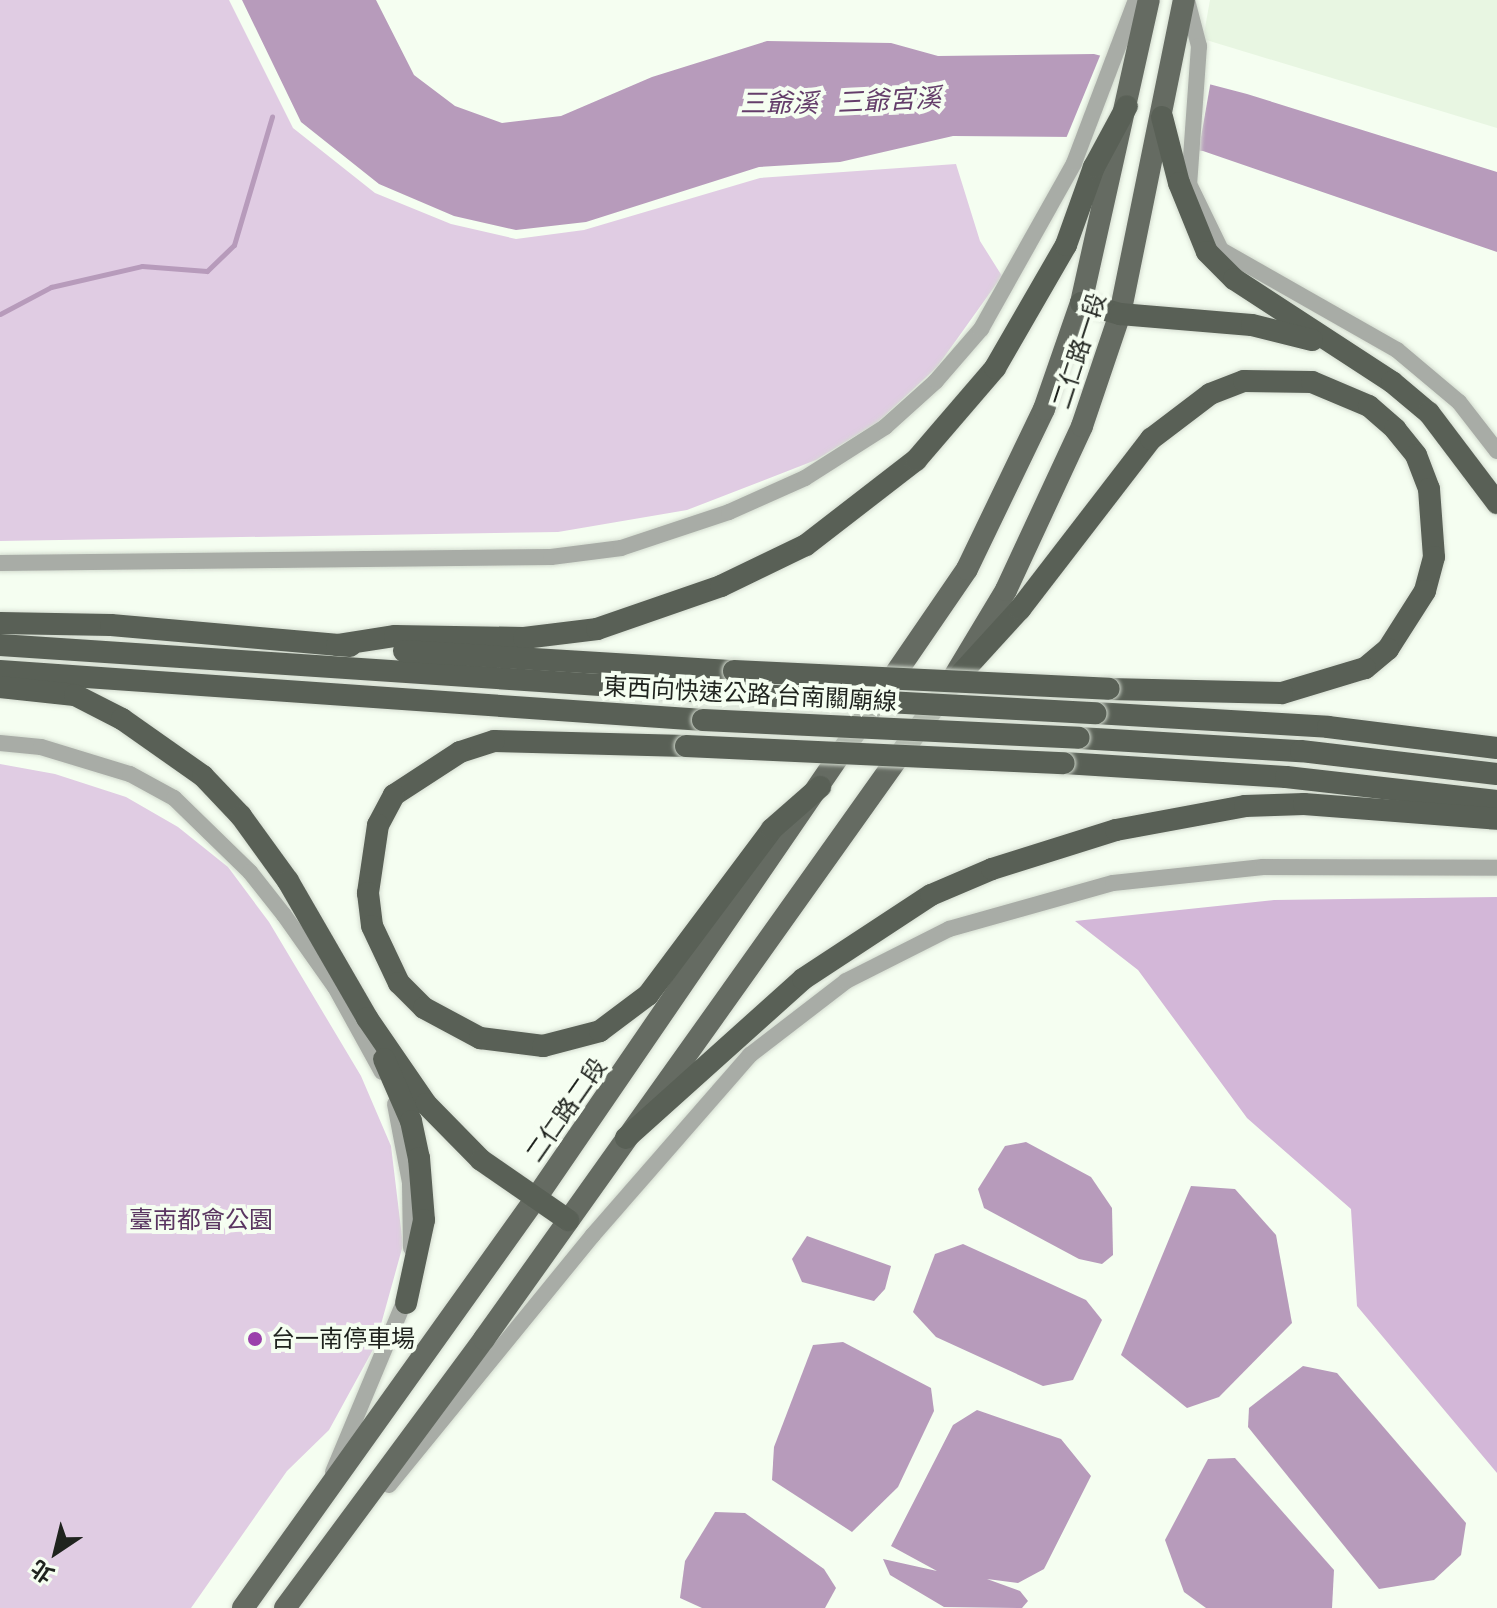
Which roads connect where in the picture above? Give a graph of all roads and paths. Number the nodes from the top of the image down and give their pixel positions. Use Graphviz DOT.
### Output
graph roads {
  1 [pos="1136,0"];
  2 [pos="1149,0"];
  3 [pos="1185,0"];
  4 [pos="1130,48"];
  5 [pos="1127,106"];
  6 [pos="1162,117"];
  7 [pos="1094,167"];
  8 [pos="1184,184"];
  9 [pos="1081,303"];
  10 [pos="1120,314"];
  11 [pos="1347,353"];
  12 [pos="1497,451"];
  13 [pos="1497,503"];
  14 [pos="0,563"];
  15 [pos="0,623"];
  16 [pos="924,636"];
  17 [pos="0,645"];
  18 [pos="337,645"];
  19 [pos="0,671"];
  20 [pos="0,687"];
  21 [pos="946,690"];
  22 [pos="0,743"];
  23 [pos="1497,748"];
  24 [pos="1497,774"];
  25 [pos="820,787"];
  26 [pos="1497,801"];
  27 [pos="1497,819"];
  28 [pos="1497,868"];
  29 [pos="367,1018"];
  30 [pos="626,1138"];
  31 [pos="536,1198"];
  32 [pos="568,1220"];
  33 [pos="406,1303"];
  34 [pos="323,1499"];
  35 [pos="243,1608"];
  36 [pos="285,1608"];
  37 [pos="298,1608"];
  1 -- 4 [label="street"];
  2 -- 4 [label="main road"];
  3 -- 6 [label="main road, 二仁路一段"];
  3 -- 8 [label="street"];
  4 -- 5 [label="main road"];
  4 -- 7 [label="street"];
  5 -- 7 [label="highway"];
  6 -- 8 [label="highway"];
  6 -- 10 [label="main road, 二仁路一段"];
  7 -- 9 [label="main road, 二仁路一段"];
  7 -- 14 [label="street"];
  7 -- 18 [label="highway"];
  8 -- 11 [label="highway"];
  8 -- 12 [label="street"];
  9 -- 10 [label="highway"];
  9 -- 16 [label="main road, 二仁路一段"];
  10 -- 11 [label="highway"];
  10 -- 21 [label="main road, 二仁路一段"];
  11 -- 13 [label="highway"];
  15 -- 18 [label="highway"];
  16 -- 25 [label="main road, 二仁路二段"];
  17 -- 23 [label="highway, 東西向快速公路 台南關廟線, bridge"];
  18 -- 21 [label="highway, bridge"];
  19 -- 24 [label="highway, 東西向快速公路 台南關廟線, bridge"];
  20 -- 29 [label="highway"];
  21 -- 30 [label="main road"];
  22 -- 33 [label="street"];
  25 -- 26 [label="highway, bridge"];
  25 -- 31 [label="main road, 二仁路二段"];
  27 -- 30 [label="highway"];
  28 -- 37 [label="street"];
  29 -- 31 [label="highway"];
  29 -- 33 [label="highway"];
  30 -- 32 [label="main road"];
  31 -- 32 [label="highway"];
  31 -- 34 [label="main road, 二仁路二段"];
  32 -- 36 [label="main road"];
  33 -- 34 [label="street"];
  34 -- 35 [label="main road, 二仁路二段"];
}
